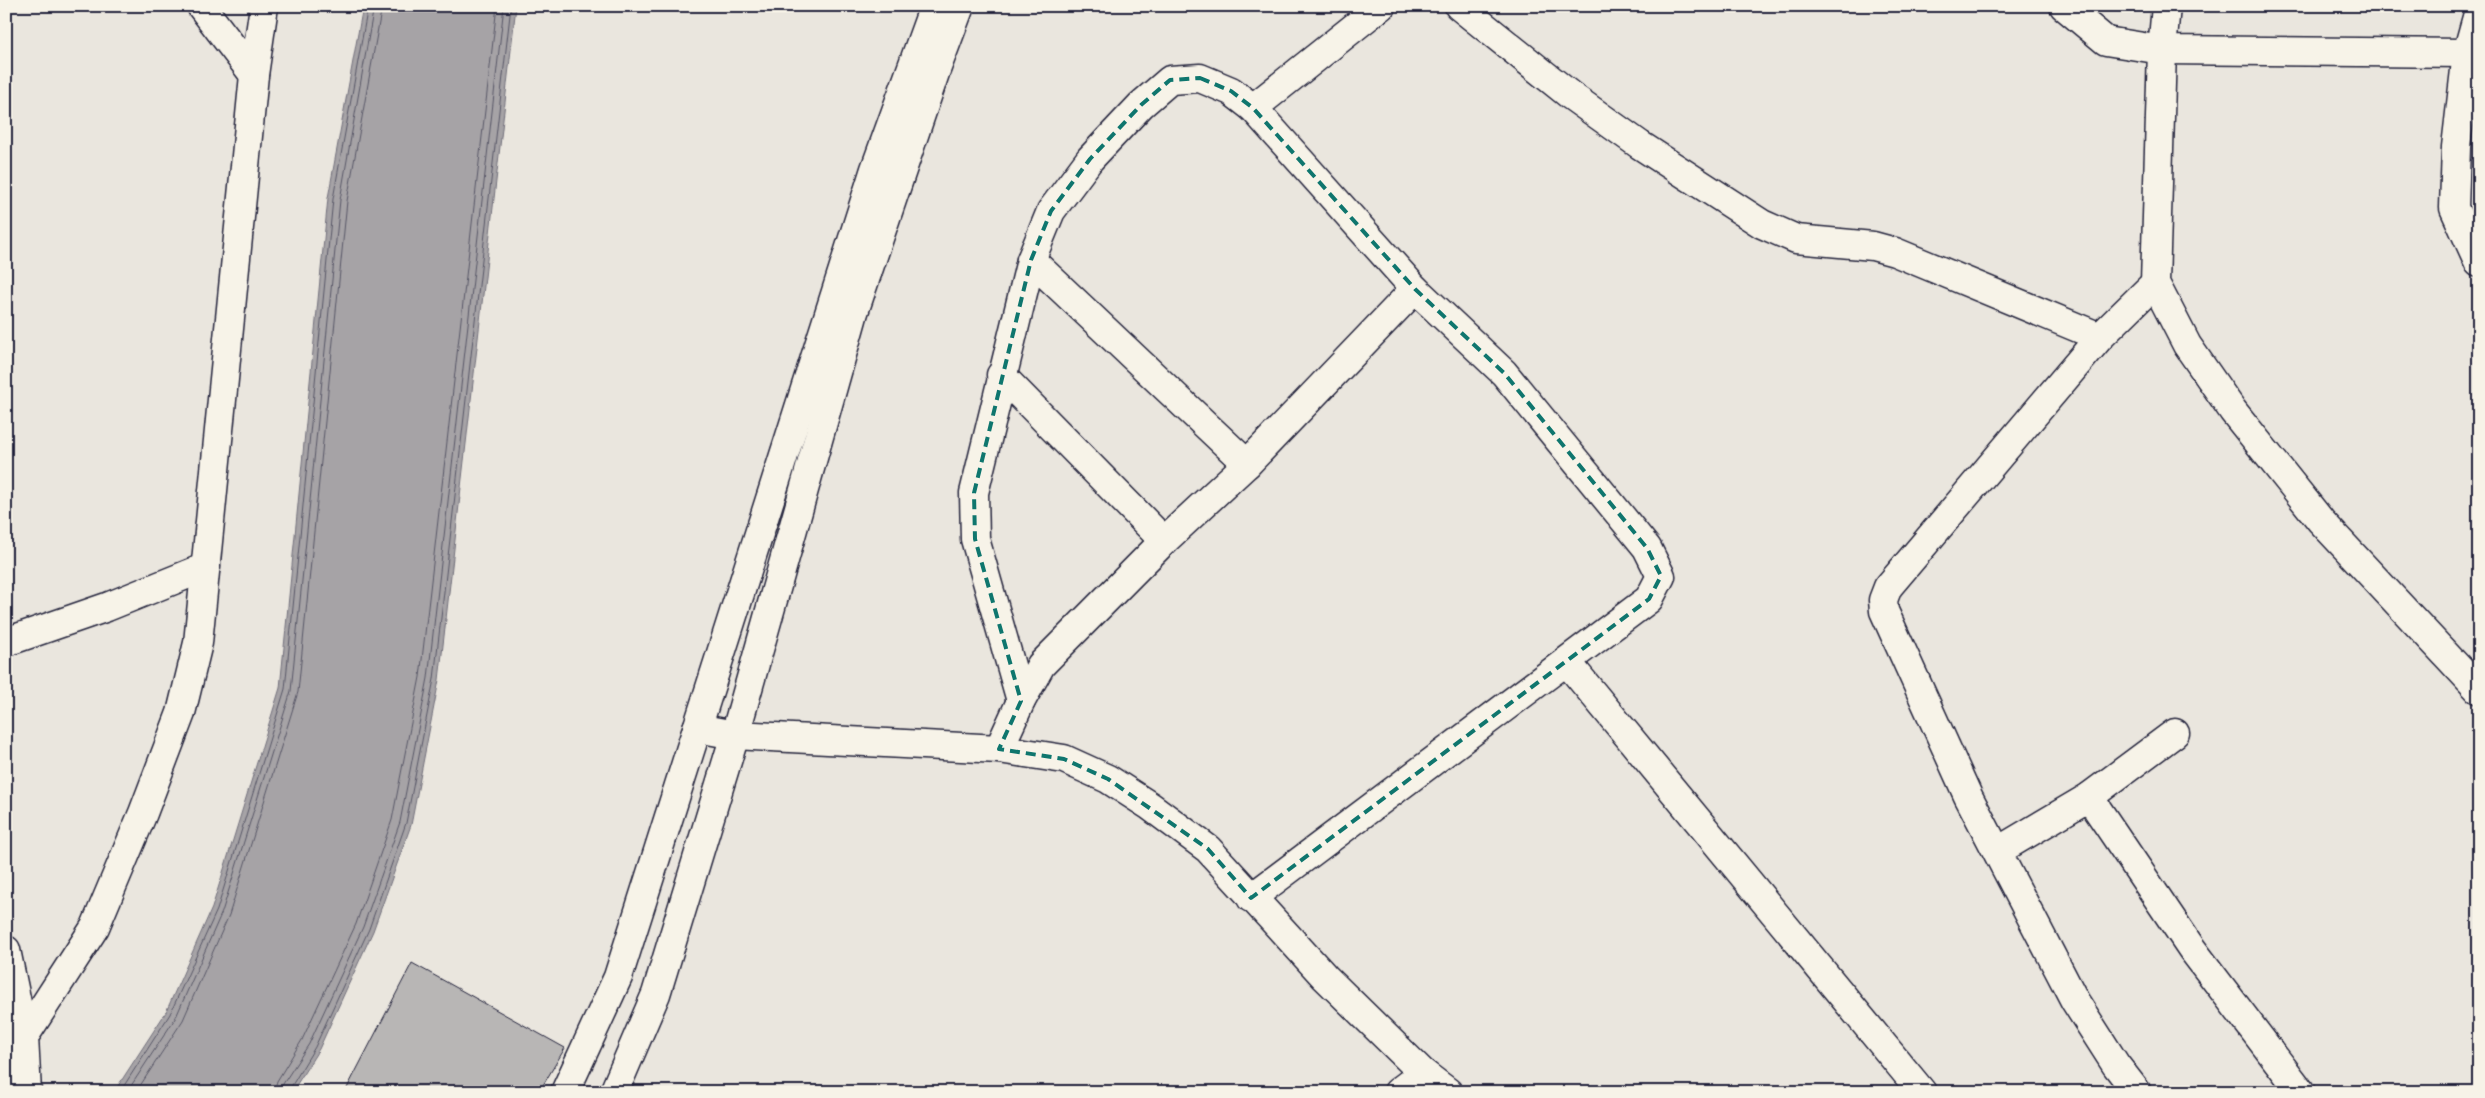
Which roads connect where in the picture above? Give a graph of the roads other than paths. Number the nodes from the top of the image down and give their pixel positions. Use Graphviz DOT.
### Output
graph roads {
  1 [pos="201,6"];
  2 [pos="264,6"];
  3 [pos="934,6"];
  4 [pos="960,6"];
  5 [pos="1381,6"];
  6 [pos="1459,6"];
  7 [pos="2064,6"];
  8 [pos="2166,6"];
  9 [pos="2479,10"];
  10 [pos="2162,50"];
  11 [pos="2467,53"];
  12 [pos="254,75"];
  13 [pos="1253,108"];
  14 [pos="1030,260"];
  15 [pos="2479,263"];
  16 [pos="2155,284"];
  17 [pos="1415,289"];
  18 [pos="2100,337"];
  19 [pos="1002,374"];
  20 [pos="1247,464"];
  21 [pos="1164,541"];
  22 [pos="206,566"];
  23 [pos="6,642"];
  24 [pos="1567,662"];
  25 [pos="2479,690"];
  26 [pos="1021,701"];
  27 [pos="697,728"];
  28 [pos="2175,732"];
  29 [pos="735,735"];
  30 [pos="1000,749"];
  31 [pos="2089,797"];
  32 [pos="1998,851"];
  33 [pos="1251,898"];
  34 [pos="6,950"];
  35 [pos="15,1039"];
  36 [pos="1423,1073"];
  37 [pos="27,1092"];
  38 [pos="565,1092"];
  39 [pos="614,1092"];
  40 [pos="1398,1092"];
  41 [pos="1448,1092"];
  42 [pos="1922,1092"];
  43 [pos="2137,1092"];
  44 [pos="2301,1092"];
  1 -- 12 [label="street"];
  2 -- 12 [label="street"];
  3 -- 27 [label="street"];
  4 -- 29 [label="street"];
  5 -- 13 [label="street"];
  6 -- 18 [label="street"];
  7 -- 10 [label="street"];
  8 -- 10 [label="street"];
  9 -- 11 [label="street"];
  10 -- 11 [label="street"];
  10 -- 16 [label="street"];
  11 -- 15 [label="street"];
  12 -- 22 [label="street"];
  13 -- 14 [label="street"];
  13 -- 17 [label="street"];
  14 -- 19 [label="street"];
  14 -- 20 [label="street"];
  16 -- 18 [label="street"];
  16 -- 25 [label="street"];
  17 -- 20 [label="street"];
  17 -- 24 [label="street"];
  18 -- 32 [label="street"];
  19 -- 21 [label="street"];
  19 -- 26 [label="street"];
  20 -- 21 [label="street"];
  21 -- 26 [label="street"];
  22 -- 23 [label="street"];
  22 -- 35 [label="street"];
  24 -- 33 [label="street"];
  24 -- 42 [label="street"];
  26 -- 30 [label="street"];
  27 -- 29 [label="street"];
  27 -- 38 [label="street"];
  28 -- 31 [label="street"];
  29 -- 30 [label="street"];
  29 -- 39 [label="street"];
  30 -- 33 [label="street"];
  31 -- 32 [label="street"];
  31 -- 44 [label="street"];
  32 -- 43 [label="street"];
  33 -- 36 [label="street"];
  34 -- 35 [label="street"];
  35 -- 37 [label="street"];
  36 -- 40 [label="street"];
  36 -- 41 [label="street"];
}
